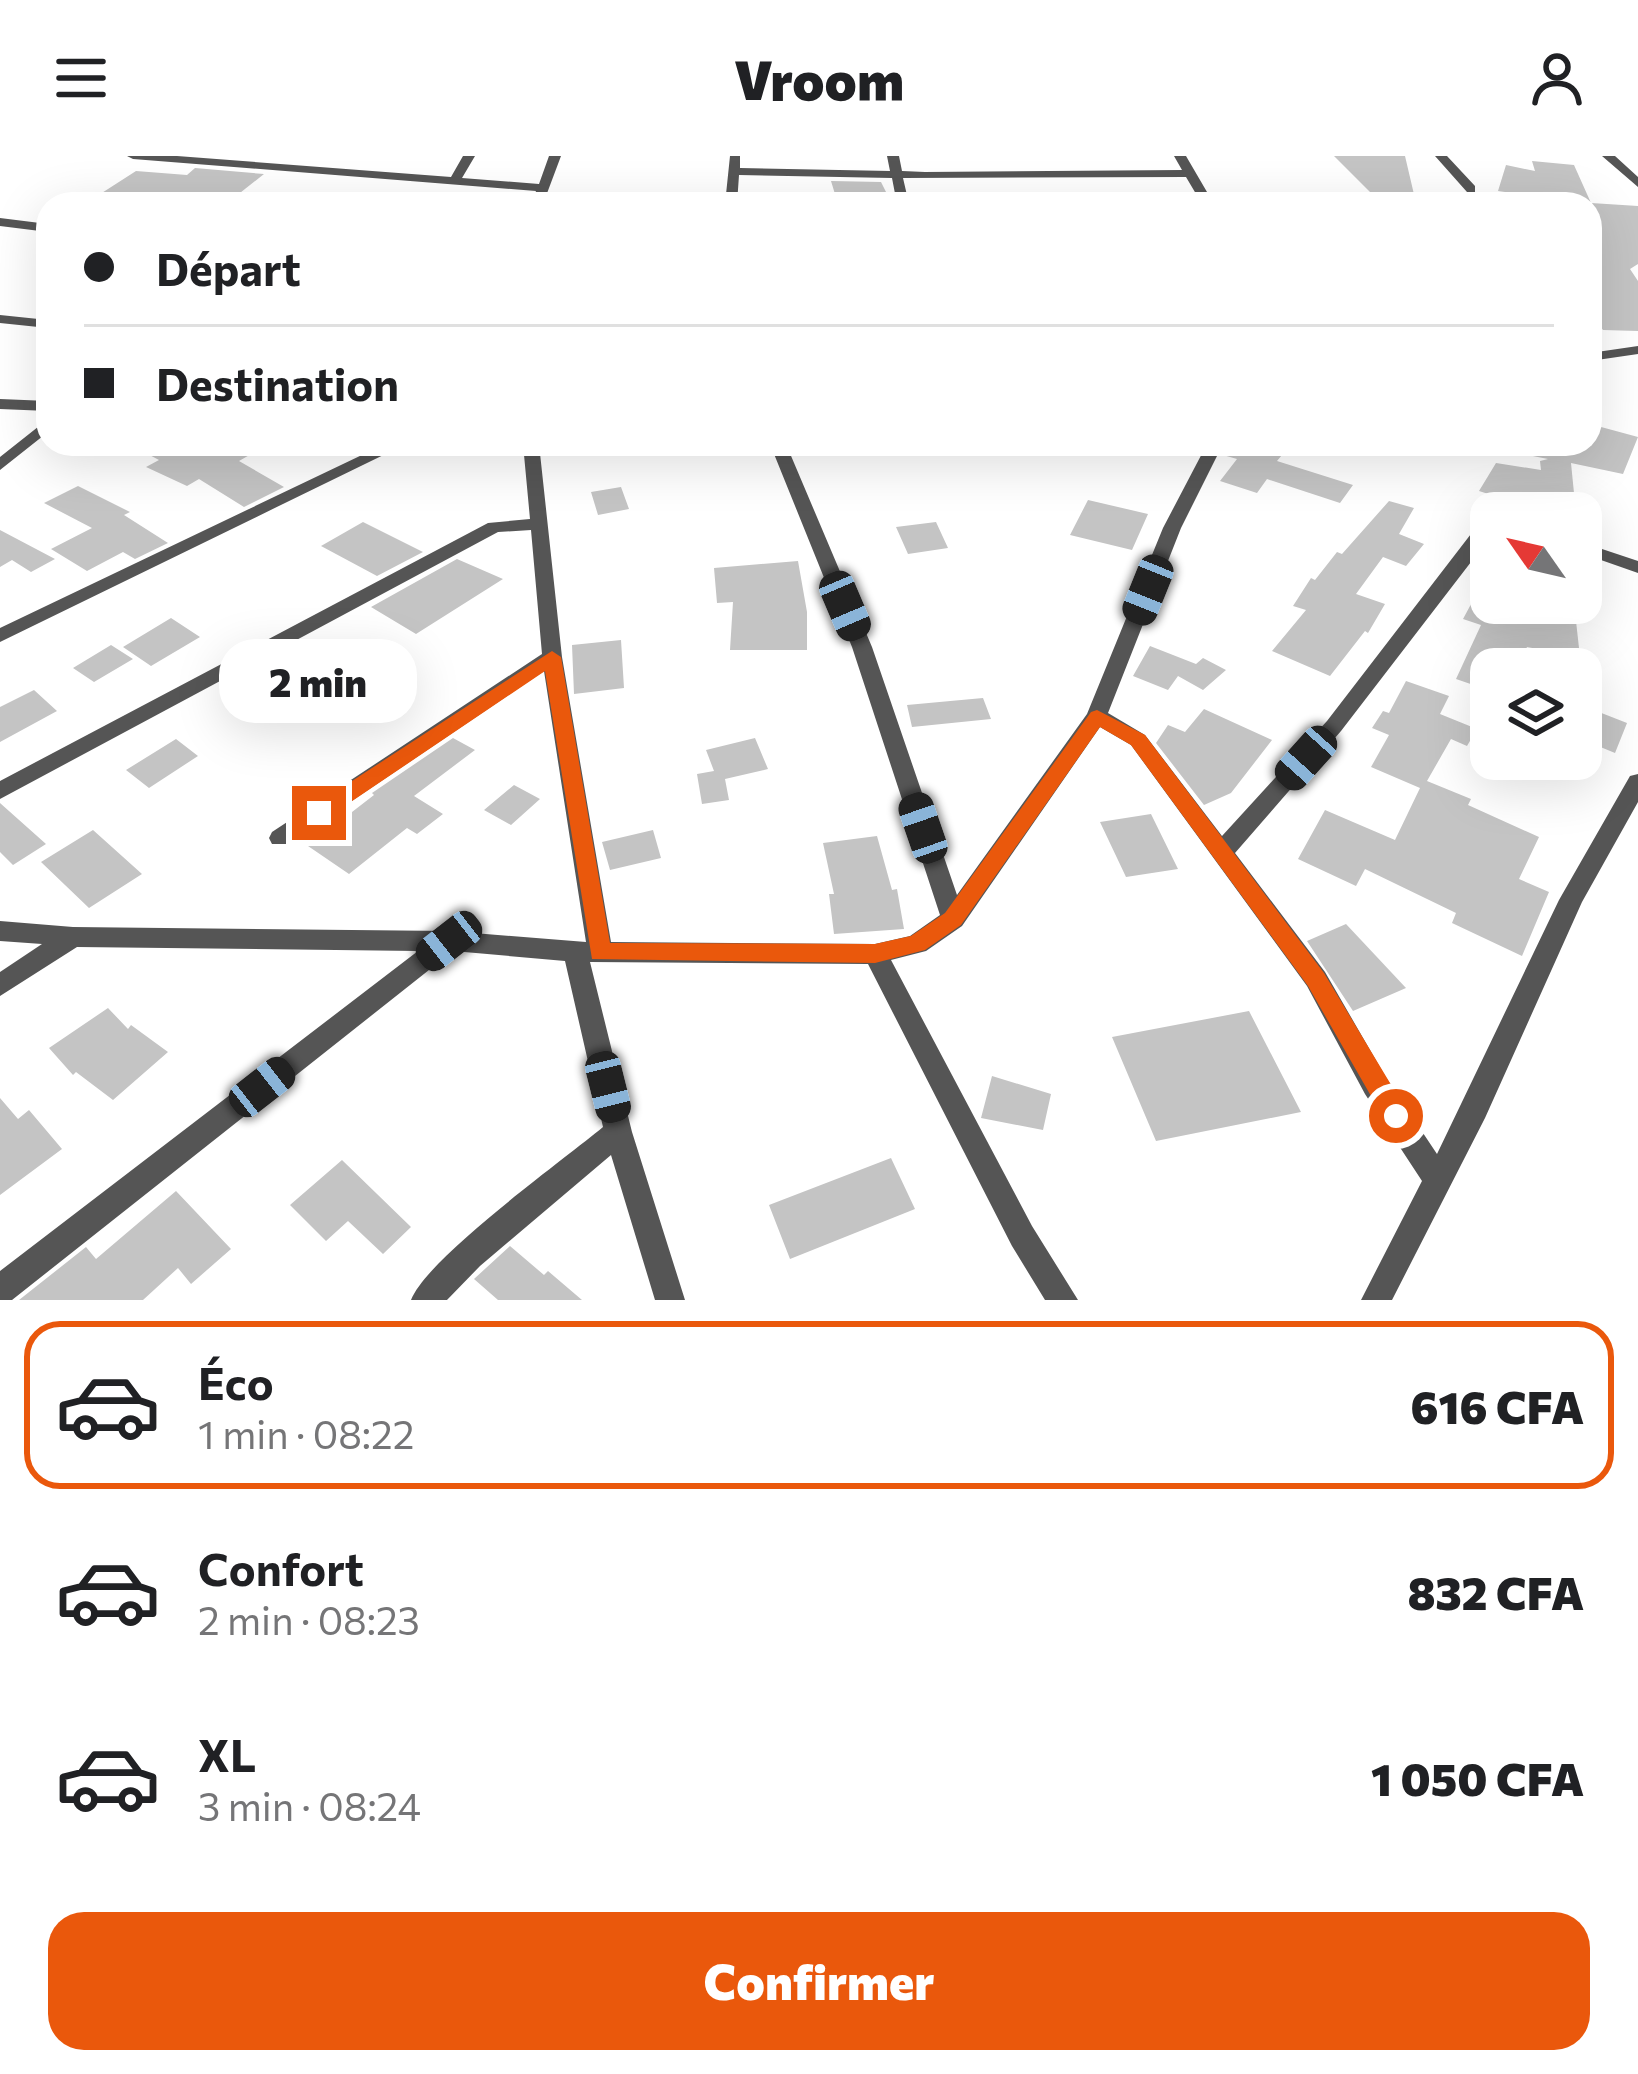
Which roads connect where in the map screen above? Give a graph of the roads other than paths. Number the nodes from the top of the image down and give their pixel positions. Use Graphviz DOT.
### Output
graph roads {
  1 [pos="133,156"];
  2 [pos="313,156"];
  3 [pos="470,156"];
  4 [pos="555,156"];
  5 [pos="892,156"];
  6 [pos="1180,156"];
  7 [pos="1441,156"];
  8 [pos="1608,156"];
  9 [pos="176,158"];
  10 [pos="735,163"];
  11 [pos="301,169"];
  12 [pos="899,172"];
  13 [pos="1189,173"];
  14 [pos="455,181"];
  15 [pos="1638,183"];
  16 [pos="543,188"];
  17 [pos="1471,189"];
  18 [pos="542,192"];
  19 [pos="902,192"];
  20 [pos="1201,192"];
  21 [pos="0,222"];
  22 [pos="36,226"];
  23 [pos="0,319"];
  24 [pos="36,323"];
  25 [pos="1638,350"];
  26 [pos="1602,354"];
  27 [pos="0,404"];
  28 [pos="36,406"];
  29 [pos="36,434"];
  30 [pos="373,456"];
  31 [pos="532,456"];
  32 [pos="783,456"];
  33 [pos="1209,456"];
  34 [pos="0,465"];
  35 [pos="536,524"];
  36 [pos="1470,547"];
  37 [pos="1602,554"];
  38 [pos="1638,567"];
  39 [pos="0,636"];
  40 [pos="552,657"];
  41 [pos="1097,716"];
  42 [pos="1638,782"];
  43 [pos="0,791"];
  44 [pos="280,838"];
  45 [pos="1221,853"];
  46 [pos="953,919"];
  47 [pos="0,931"];
  48 [pos="73,937"];
  49 [pos="449,941"];
  50 [pos="587,952"];
  51 [pos="875,954"];
  52 [pos="0,986"];
  53 [pos="619,1132"];
  54 [pos="1436,1177"];
  55 [pos="0,1290"];
  56 [pos="426,1300"];
  57 [pos="670,1300"];
  58 [pos="1063,1300"];
  59 [pos="1376,1300"];
  1 -- 9 [label="street"];
  2 -- 11 [label="street"];
  3 -- 14 [label="street"];
  4 -- 16 [label="street"];
  5 -- 12 [label="street"];
  6 -- 13 [label="street"];
  7 -- 17 [label="street"];
  8 -- 15 [label="street"];
  9 -- 11 [label="street"];
  10 -- 12 [label="street"];
  11 -- 14 [label="street"];
  12 -- 13 [label="street"];
  12 -- 19 [label="street"];
  13 -- 20 [label="street"];
  14 -- 16 [label="street"];
  16 -- 18 [label="street"];
  21 -- 22 [label="street"];
  23 -- 24 [label="street"];
  25 -- 26 [label="street"];
  27 -- 28 [label="street"];
  29 -- 34 [label="street"];
  30 -- 39 [label="street"];
  31 -- 35 [label="street"];
  32 -- 46 [label="street"];
  33 -- 41 [label="street"];
  35 -- 40 [label="street"];
  35 -- 43 [label="street"];
  36 -- 45 [label="street"];
  37 -- 38 [label="street"];
  40 -- 44 [label="street"];
  40 -- 50 [label="street"];
  41 -- 45 [label="street"];
  41 -- 46 [label="street"];
  42 -- 54 [label="street"];
  45 -- 54 [label="street"];
  46 -- 51 [label="street"];
  47 -- 48 [label="street"];
  48 -- 49 [label="street"];
  48 -- 52 [label="street"];
  49 -- 50 [label="street"];
  49 -- 55 [label="street"];
  50 -- 51 [label="street"];
  50 -- 53 [label="street"];
  51 -- 58 [label="street"];
  53 -- 56 [label="street"];
  53 -- 57 [label="street"];
  54 -- 59 [label="street"];
}
